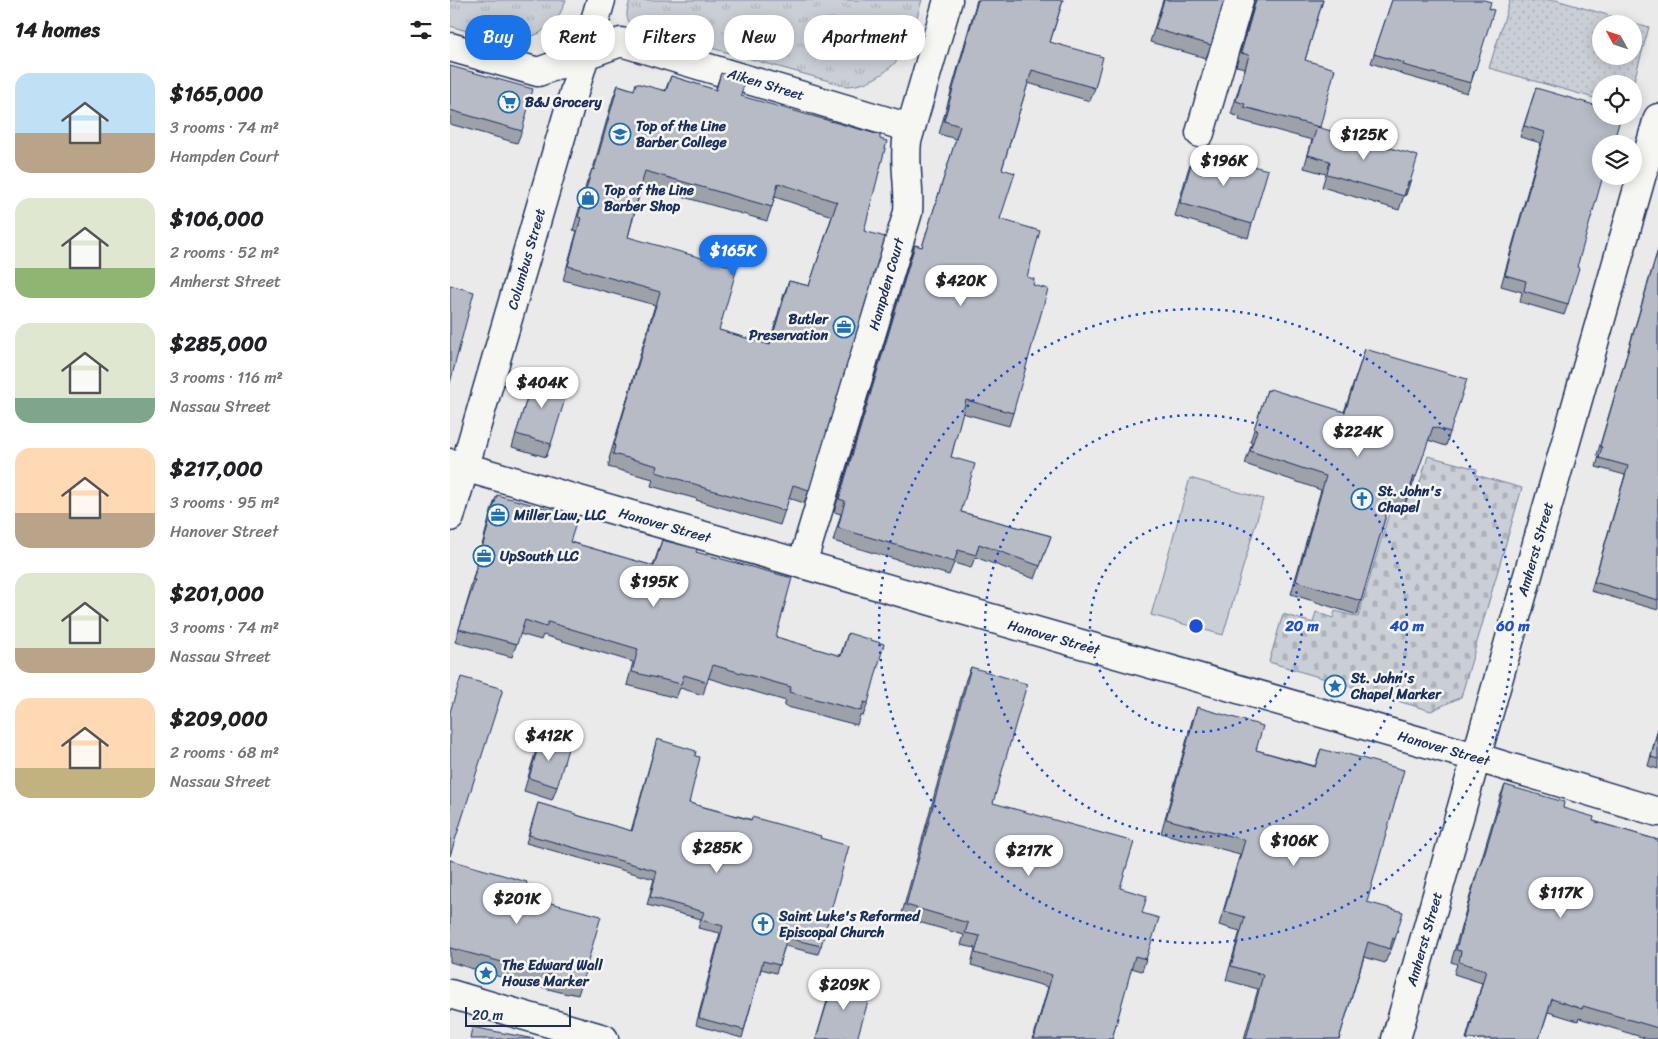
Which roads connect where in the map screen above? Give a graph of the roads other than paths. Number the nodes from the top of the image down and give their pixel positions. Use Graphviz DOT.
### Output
graph roads {
  1 [pos="601,0"];
  2 [pos="948,0"];
  3 [pos="1239,0"];
  4 [pos="597,15"];
  5 [pos="615,44"];
  6 [pos="450,47"];
  7 [pos="571,60"];
  8 [pos="583,60"];
  9 [pos="1658,118"];
  10 [pos="910,128"];
  11 [pos="1200,133"];
  12 [pos="457,465"];
  13 [pos="450,517"];
  14 [pos="802,564"];
  15 [pos="1475,758"];
  16 [pos="1658,812"];
  17 [pos="450,994"];
  18 [pos="604,1039"];
  19 [pos="1396,1039"];
  1 -- 4 [label="street, Columbus Street"];
  2 -- 10 [label="street, Hampden Court"];
  3 -- 11 [label="street"];
  5 -- 10 [label="street, Aiken Street"];
  6 -- 7 [label="street, Aiken Street"];
  8 -- 12 [label="street, Columbus Street"];
  9 -- 15 [label="street, Amherst Street"];
  10 -- 14 [label="street, Hampden Court"];
  12 -- 13 [label="street, Columbus Street"];
  12 -- 14 [label="street, Hanover Street"];
  14 -- 15 [label="street, Hanover Street"];
  15 -- 16 [label="street, Hanover Street"];
  15 -- 19 [label="street, Amherst Street"];
  17 -- 18 [label="street"];
}
